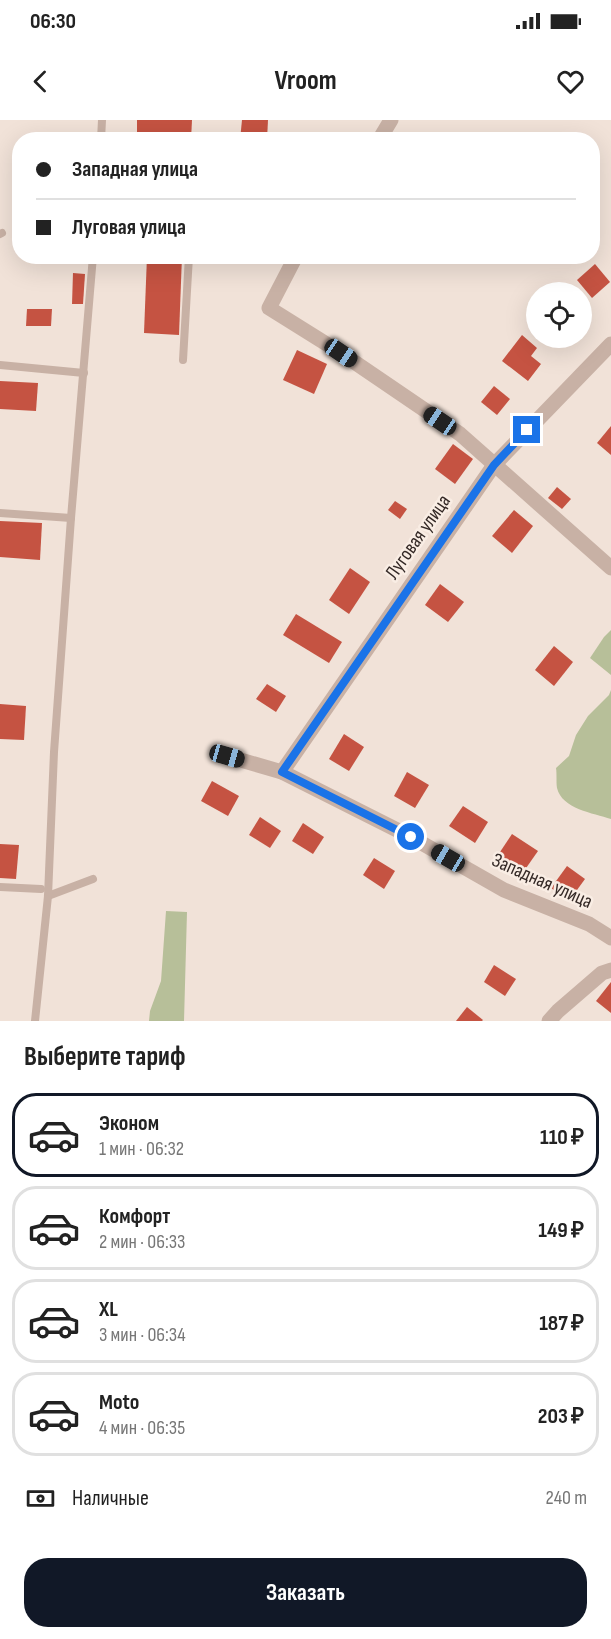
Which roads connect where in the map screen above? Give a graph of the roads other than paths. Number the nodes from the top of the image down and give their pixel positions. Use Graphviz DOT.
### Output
graph roads {
  1 [pos="92,264"];
  2 [pos="189,264"];
  3 [pos="292,264"];
  4 [pos="611,344"];
  5 [pos="183,360"];
  6 [pos="0,365"];
  7 [pos="84,373"];
  8 [pos="494,465"];
  9 [pos="0,513"];
  10 [pos="71,518"];
  11 [pos="611,568"];
  12 [pos="227,756"];
  13 [pos="282,772"];
  14 [pos="93,879"];
  15 [pos="0,887"];
  16 [pos="41,889"];
  17 [pos="48,896"];
  18 [pos="611,938"];
  19 [pos="611,970"];
  20 [pos="34,1021"];
  21 [pos="549,1021"];
  1 -- 7 [label="lane"];
  2 -- 5 [label="lane"];
  3 -- 8 [label="street"];
  4 -- 8 [label="street, Луговая улица"];
  6 -- 7 [label="lane"];
  7 -- 10 [label="lane"];
  8 -- 11 [label="street"];
  8 -- 13 [label="street, Луговая улица"];
  9 -- 10 [label="lane"];
  10 -- 17 [label="lane"];
  12 -- 13 [label="street, Западная улица"];
  13 -- 18 [label="street, Западная улица"];
  14 -- 17 [label="lane"];
  15 -- 16 [label="lane"];
  17 -- 20 [label="lane"];
  19 -- 21 [label="street"];
}
